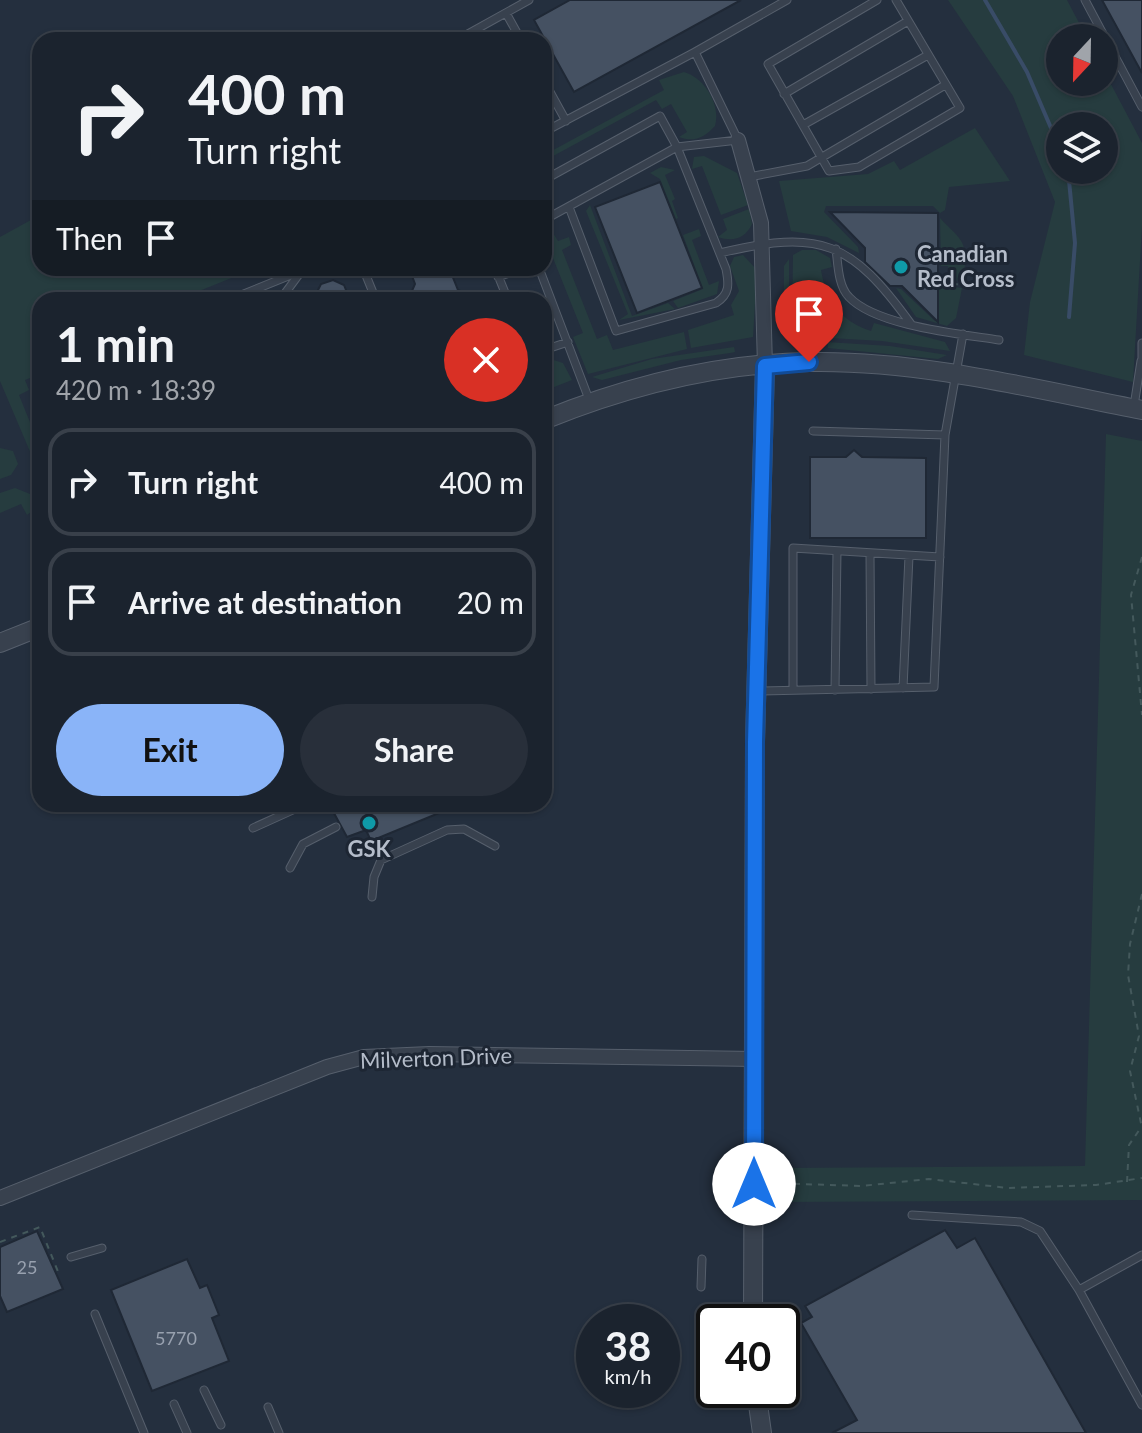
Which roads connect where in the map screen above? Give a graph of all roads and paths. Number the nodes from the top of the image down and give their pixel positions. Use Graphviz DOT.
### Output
graph roads {
  1 [pos="529,0"];
  2 [pos="787,0"];
  3 [pos="877,0"];
  4 [pos="896,0"];
  5 [pos="1085,0"];
  6 [pos="506,13"];
  7 [pos="908,21"];
  8 [pos="473,31"];
  9 [pos="517,32"];
  10 [pos="695,52"];
  11 [pos="928,55"];
  12 [pos="945,85"];
  13 [pos="784,94"];
  14 [pos="552,96"];
  15 [pos="1142,107"];
  16 [pos="566,121"];
  17 [pos="803,125"];
  18 [pos="552,128"];
  19 [pos="738,140"];
  20 [pos="677,147"];
  21 [pos="824,158"];
  22 [pos="552,176"];
  23 [pos="749,177"];
  24 [pos="569,207"];
  25 [pos="552,216"];
  26 [pos="763,243"];
  27 [pos="836,249"];
  28 [pos="720,253"];
  29 [pos="289,276"];
  30 [pos="300,276"];
  31 [pos="501,276"];
  32 [pos="498,277"];
  33 [pos="940,281"];
  34 [pos="971,287"];
  35 [pos="249,292"];
  36 [pos="287,292"];
  37 [pos="505,292"];
  38 [pos="552,301"];
  39 [pos="911,324"];
  40 [pos="963,334"];
  41 [pos="999,340"];
  42 [pos="568,342"];
  43 [pos="1142,343"];
  44 [pos="552,347"];
  45 [pos="1142,361"];
  46 [pos="765,366"];
  47 [pos="955,376"];
  48 [pos="590,402"];
  49 [pos="1138,409"];
  50 [pos="552,417"];
  51 [pos="813,431"];
  52 [pos="945,435"];
  53 [pos="837,551"];
  54 [pos="870,555"];
  55 [pos="909,556"];
  56 [pos="940,557"];
  57 [pos="1142,557"];
  58 [pos="32,630"];
  59 [pos="0,643"];
  60 [pos="903,688"];
  61 [pos="871,689"];
  62 [pos="793,690"];
  63 [pos="835,690"];
  64 [pos="756,691"];
  65 [pos="1142,715"];
  66 [pos="288,812"];
  67 [pos="336,827"];
  68 [pos="253,828"];
  69 [pos="495,846"];
  70 [pos="290,868"];
  71 [pos="1142,894"];
  72 [pos="372,897"];
  73 [pos="755,1059"];
  74 [pos="1141,1127"];
  75 [pos="1142,1178"];
  76 [pos="1127,1183"];
  77 [pos="754,1184"];
  78 [pos="0,1198"];
  79 [pos="912,1215"];
  80 [pos="0,1242"];
  81 [pos="102,1248"];
  82 [pos="1142,1255"];
  83 [pos="71,1257"];
  84 [pos="702,1259"];
  85 [pos="59,1274"];
  86 [pos="701,1287"];
  87 [pos="1079,1290"];
  88 [pos="753,1304"];
  89 [pos="95,1314"];
  90 [pos="204,1390"];
  91 [pos="174,1404"];
  92 [pos="1142,1405"];
  93 [pos="268,1407"];
  94 [pos="759,1408"];
  95 [pos="221,1425"];
  96 [pos="144,1433"];
  97 [pos="187,1433"];
  98 [pos="279,1433"];
  99 [pos="762,1433"];
  1 -- 6 [label="lane"];
  2 -- 10 [label="lane"];
  3 -- 13 [label="lane"];
  4 -- 7 [label="lane"];
  5 -- 15 [label="lane"];
  6 -- 8 [label="lane"];
  6 -- 9 [label="lane"];
  7 -- 11 [label="lane"];
  7 -- 13 [label="lane"];
  10 -- 16 [label="lane"];
  10 -- 19 [label="lane"];
  11 -- 12 [label="lane"];
  11 -- 17 [label="lane"];
  12 -- 21 [label="lane"];
  12 -- 21 [label="lane"];
  13 -- 17 [label="lane"];
  14 -- 16 [label="lane"];
  16 -- 18 [label="lane"];
  17 -- 21 [label="lane"];
  19 -- 20 [label="lane"];
  19 -- 23 [label="street"];
  20 -- 22 [label="lane"];
  20 -- 24 [label="lane"];
  20 -- 28 [label="lane"];
  21 -- 23 [label="lane"];
  23 -- 26 [label="street"];
  24 -- 25 [label="lane"];
  24 -- 28 [label="lane"];
  26 -- 27 [label="lane"];
  26 -- 28 [label="lane"];
  26 -- 46 [label="street"];
  27 -- 39 [label="lane"];
  27 -- 39 [label="lane"];
  29 -- 35 [label="lane"];
  30 -- 36 [label="lane"];
  31 -- 32 [label="lane"];
  32 -- 37 [label="lane"];
  33 -- 34 [label="path"];
  38 -- 42 [label="lane"];
  39 -- 40 [label="lane"];
  40 -- 41 [label="lane"];
  40 -- 47 [label="lane"];
  42 -- 44 [label="lane"];
  42 -- 48 [label="lane"];
  43 -- 45 [label="lane"];
  45 -- 49 [label="lane"];
  46 -- 47 [label="street"];
  46 -- 48 [label="street"];
  46 -- 64 [label="street"];
  47 -- 49 [label="street"];
  47 -- 52 [label="lane"];
  48 -- 50 [label="street"];
  51 -- 52 [label="lane"];
  52 -- 56 [label="lane"];
  53 -- 54 [label="lane"];
  53 -- 62 [label="lane"];
  53 -- 63 [label="lane"];
  54 -- 55 [label="lane"];
  54 -- 61 [label="lane"];
  55 -- 56 [label="lane"];
  55 -- 60 [label="lane"];
  56 -- 60 [label="lane"];
  57 -- 65 [label="path"];
  58 -- 59 [label="street"];
  60 -- 61 [label="lane"];
  61 -- 63 [label="lane"];
  62 -- 63 [label="lane"];
  62 -- 64 [label="lane"];
  64 -- 73 [label="street"];
  66 -- 68 [label="lane"];
  67 -- 70 [label="lane"];
  69 -- 72 [label="lane"];
  71 -- 74 [label="path"];
  73 -- 77 [label="street"];
  73 -- 78 [label="street, Milverton Drive"];
  74 -- 76 [label="path"];
  75 -- 76 [label="path"];
  76 -- 77 [label="path"];
  77 -- 88 [label="street"];
  79 -- 87 [label="lane"];
  80 -- 85 [label="path"];
  81 -- 83 [label="lane"];
  82 -- 87 [label="lane"];
  84 -- 86 [label="lane"];
  87 -- 92 [label="lane"];
  89 -- 96 [label="lane"];
  90 -- 95 [label="lane"];
  91 -- 97 [label="lane"];
  93 -- 98 [label="lane"];
  94 -- 99 [label="street"];
}
